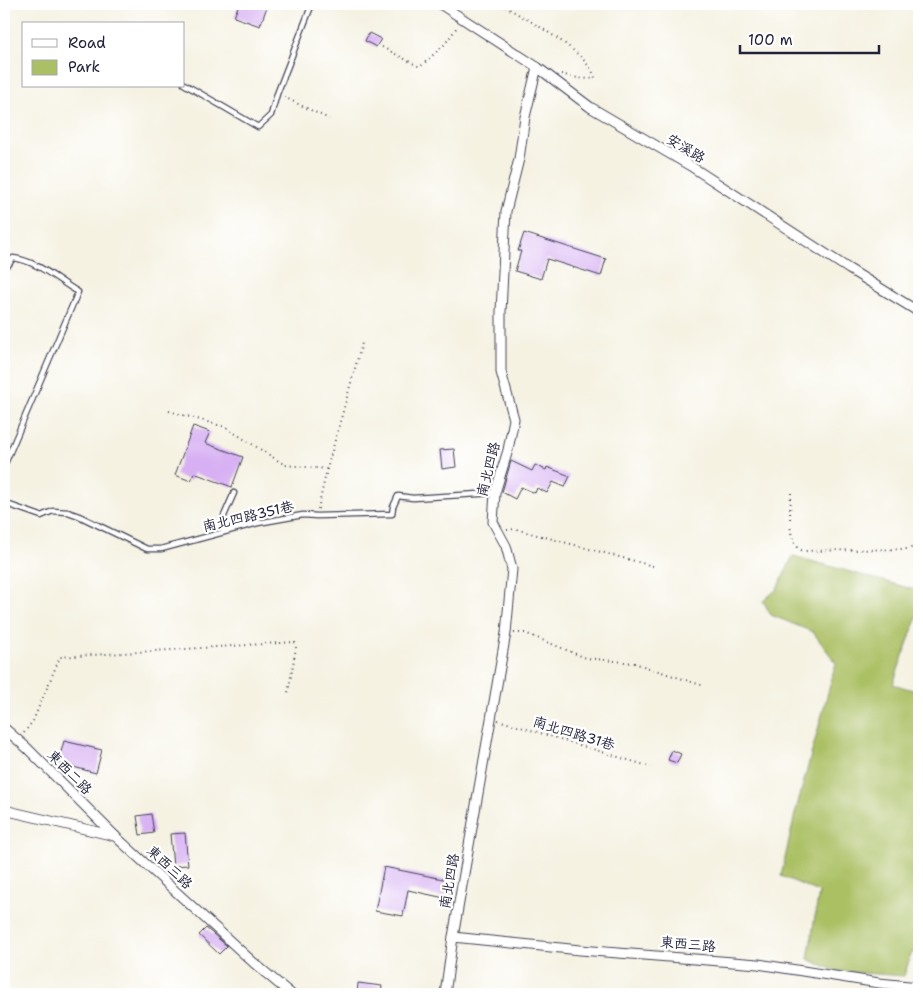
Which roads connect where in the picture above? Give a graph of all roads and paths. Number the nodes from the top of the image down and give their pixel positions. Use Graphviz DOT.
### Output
graph roads {
  1 [pos="312,4"];
  2 [pos="440,4"];
  3 [pos="501,4"];
  4 [pos="463,18"];
  5 [pos="382,47"];
  6 [pos="537,67"];
  7 [pos="556,72"];
  8 [pos="185,85"];
  9 [pos="277,94"];
  10 [pos="329,119"];
  11 [pos="4,261"];
  12 [pos="919,312"];
  13 [pos="362,343"];
  14 [pos="169,411"];
  15 [pos="4,466"];
  16 [pos="327,468"];
  17 [pos="234,492"];
  18 [pos="495,493"];
  19 [pos="791,493"];
  20 [pos="4,503"];
  21 [pos="317,516"];
  22 [pos="497,530"];
  23 [pos="223,532"];
  24 [pos="919,546"];
  25 [pos="653,566"];
  26 [pos="506,633"];
  27 [pos="704,686"];
  28 [pos="288,693"];
  29 [pos="492,718"];
  30 [pos="4,728"];
  31 [pos="18,741"];
  32 [pos="651,767"];
  33 [pos="4,810"];
  34 [pos="116,836"];
  35 [pos="453,937"];
  36 [pos="919,987"];
  37 [pos="291,994"];
  38 [pos="445,994"];
  1 -- 9 [label="lane"];
  2 -- 4 [label="street, 安溪路"];
  3 -- 7 [label="path"];
  4 -- 5 [label="path"];
  4 -- 6 [label="street, 安溪路"];
  6 -- 12 [label="street, 安溪路"];
  6 -- 18 [label="street, 南北四路"];
  8 -- 9 [label="lane"];
  9 -- 10 [label="path"];
  11 -- 15 [label="lane"];
  13 -- 16 [label="path"];
  14 -- 16 [label="path"];
  16 -- 21 [label="path"];
  17 -- 23 [label="lane"];
  18 -- 21 [label="lane, 南北四路351巷"];
  18 -- 22 [label="street, 南北四路"];
  19 -- 24 [label="path"];
  20 -- 23 [label="lane, 南北四路351巷"];
  21 -- 23 [label="lane, 南北四路351巷"];
  22 -- 25 [label="path"];
  22 -- 26 [label="street, 南北四路"];
  26 -- 27 [label="path"];
  26 -- 29 [label="street, 南北四路"];
  28 -- 31 [label="path"];
  29 -- 32 [label="path, 南北四路31巷"];
  29 -- 35 [label="street, 南北四路"];
  30 -- 31 [label="street, 東西二路"];
  31 -- 34 [label="street, 東西二路"];
  33 -- 34 [label="street, 東西三路"];
  34 -- 37 [label="street, 東西三路"];
  35 -- 36 [label="street, 東西三路"];
  35 -- 38 [label="street, 南北四路"];
}
